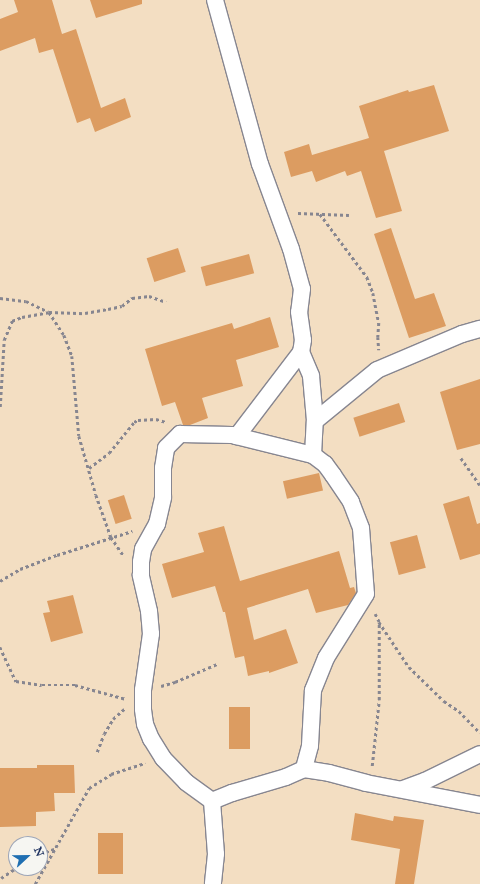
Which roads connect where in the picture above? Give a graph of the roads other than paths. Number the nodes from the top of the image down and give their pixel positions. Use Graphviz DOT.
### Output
graph roads {
  1 [pos="215,0"];
  2 [pos="480,329"];
  3 [pos="301,352"];
  4 [pos="315,421"];
  5 [pos="237,436"];
  6 [pos="313,455"];
  7 [pos="480,754"];
  8 [pos="304,769"];
  9 [pos="403,789"];
  10 [pos="212,801"];
  11 [pos="480,805"];
  12 [pos="213,884"];
  1 -- 3 [label="street"];
  2 -- 4 [label="street"];
  3 -- 4 [label="street"];
  3 -- 5 [label="street"];
  4 -- 6 [label="street"];
  5 -- 6 [label="street"];
  5 -- 10 [label="street"];
  6 -- 8 [label="street"];
  7 -- 9 [label="street"];
  8 -- 9 [label="street"];
  8 -- 10 [label="street"];
  9 -- 11 [label="street"];
  10 -- 12 [label="street"];
}
